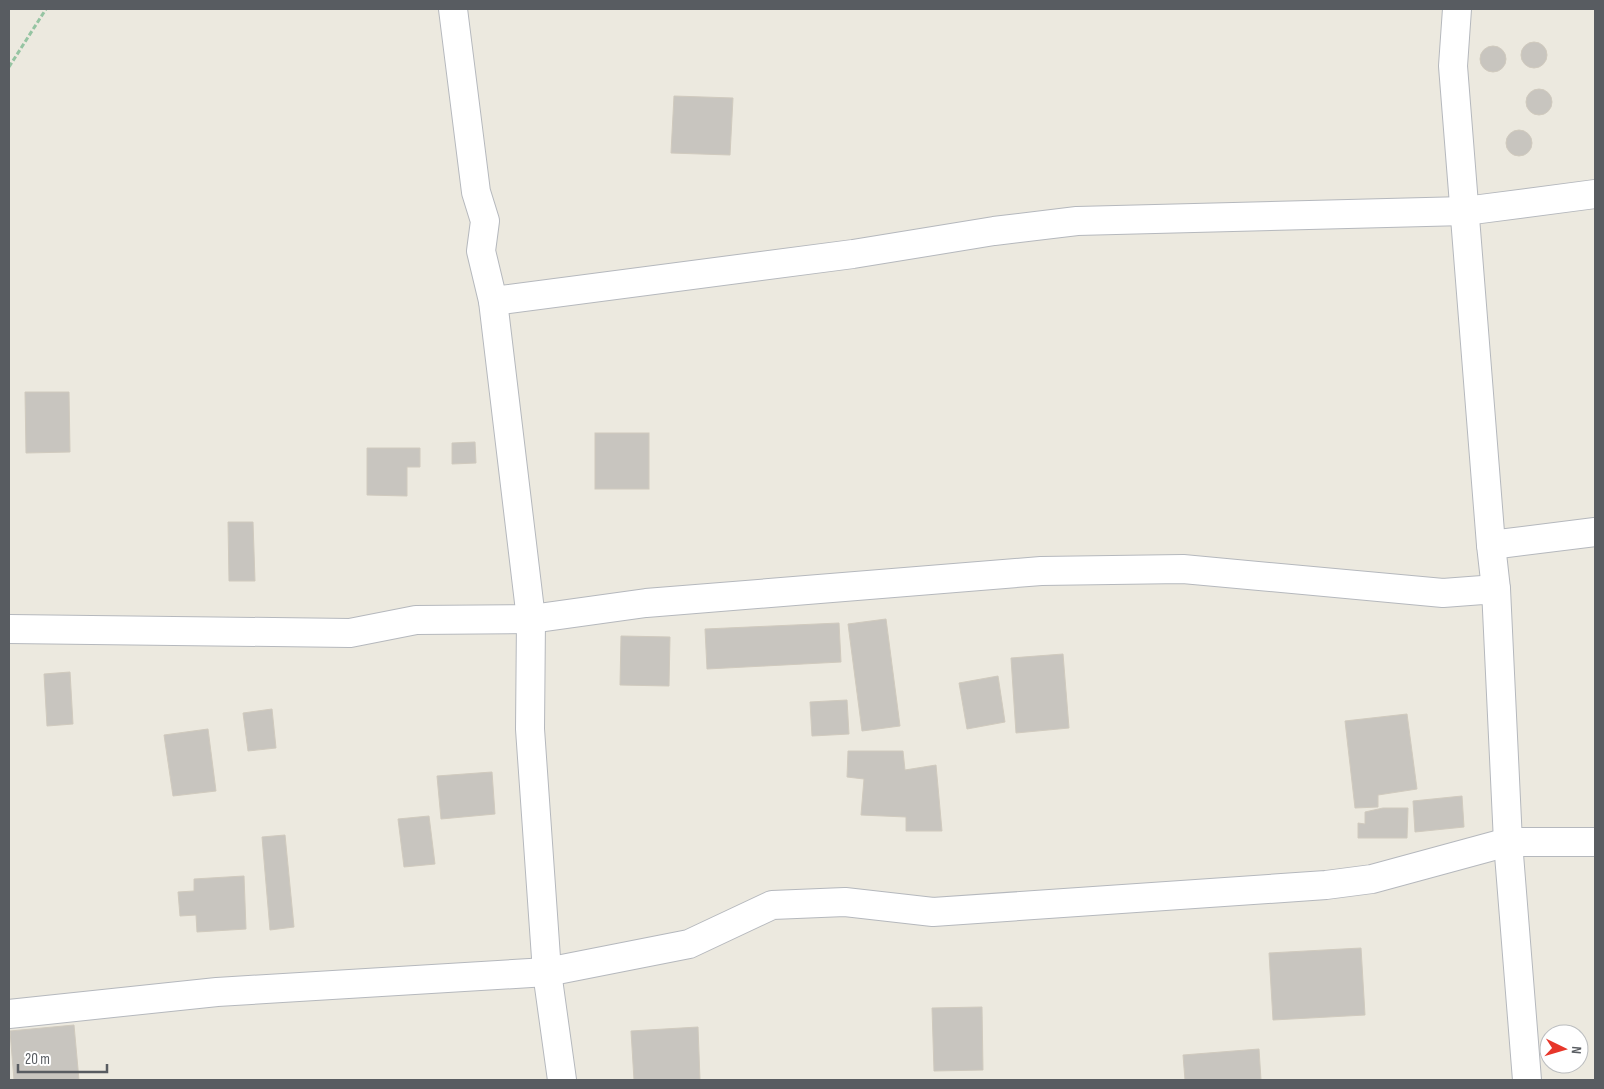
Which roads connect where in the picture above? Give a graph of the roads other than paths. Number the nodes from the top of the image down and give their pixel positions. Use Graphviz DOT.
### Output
graph roads {
  1 [pos="453,9"];
  2 [pos="1457,9"];
  3 [pos="1595,194"];
  4 [pos="1465,211"];
  5 [pos="493,301"];
  6 [pos="1595,532"];
  7 [pos="1490,545"];
  8 [pos="1496,589"];
  9 [pos="531,619"];
  10 [pos="9,629"];
  11 [pos="1508,842"];
  12 [pos="1595,842"];
  13 [pos="547,972"];
  14 [pos="9,1014"];
  15 [pos="562,1080"];
  16 [pos="1527,1080"];
  1 -- 5 [label="street"];
  2 -- 4 [label="street"];
  3 -- 4 [label="street"];
  4 -- 5 [label="street"];
  4 -- 7 [label="street"];
  5 -- 9 [label="street"];
  6 -- 7 [label="street"];
  7 -- 8 [label="street"];
  8 -- 9 [label="street"];
  8 -- 11 [label="street"];
  9 -- 10 [label="street"];
  9 -- 13 [label="street"];
  11 -- 12 [label="street"];
  11 -- 13 [label="street"];
  11 -- 16 [label="street"];
  13 -- 14 [label="street"];
  13 -- 15 [label="street"];
}
